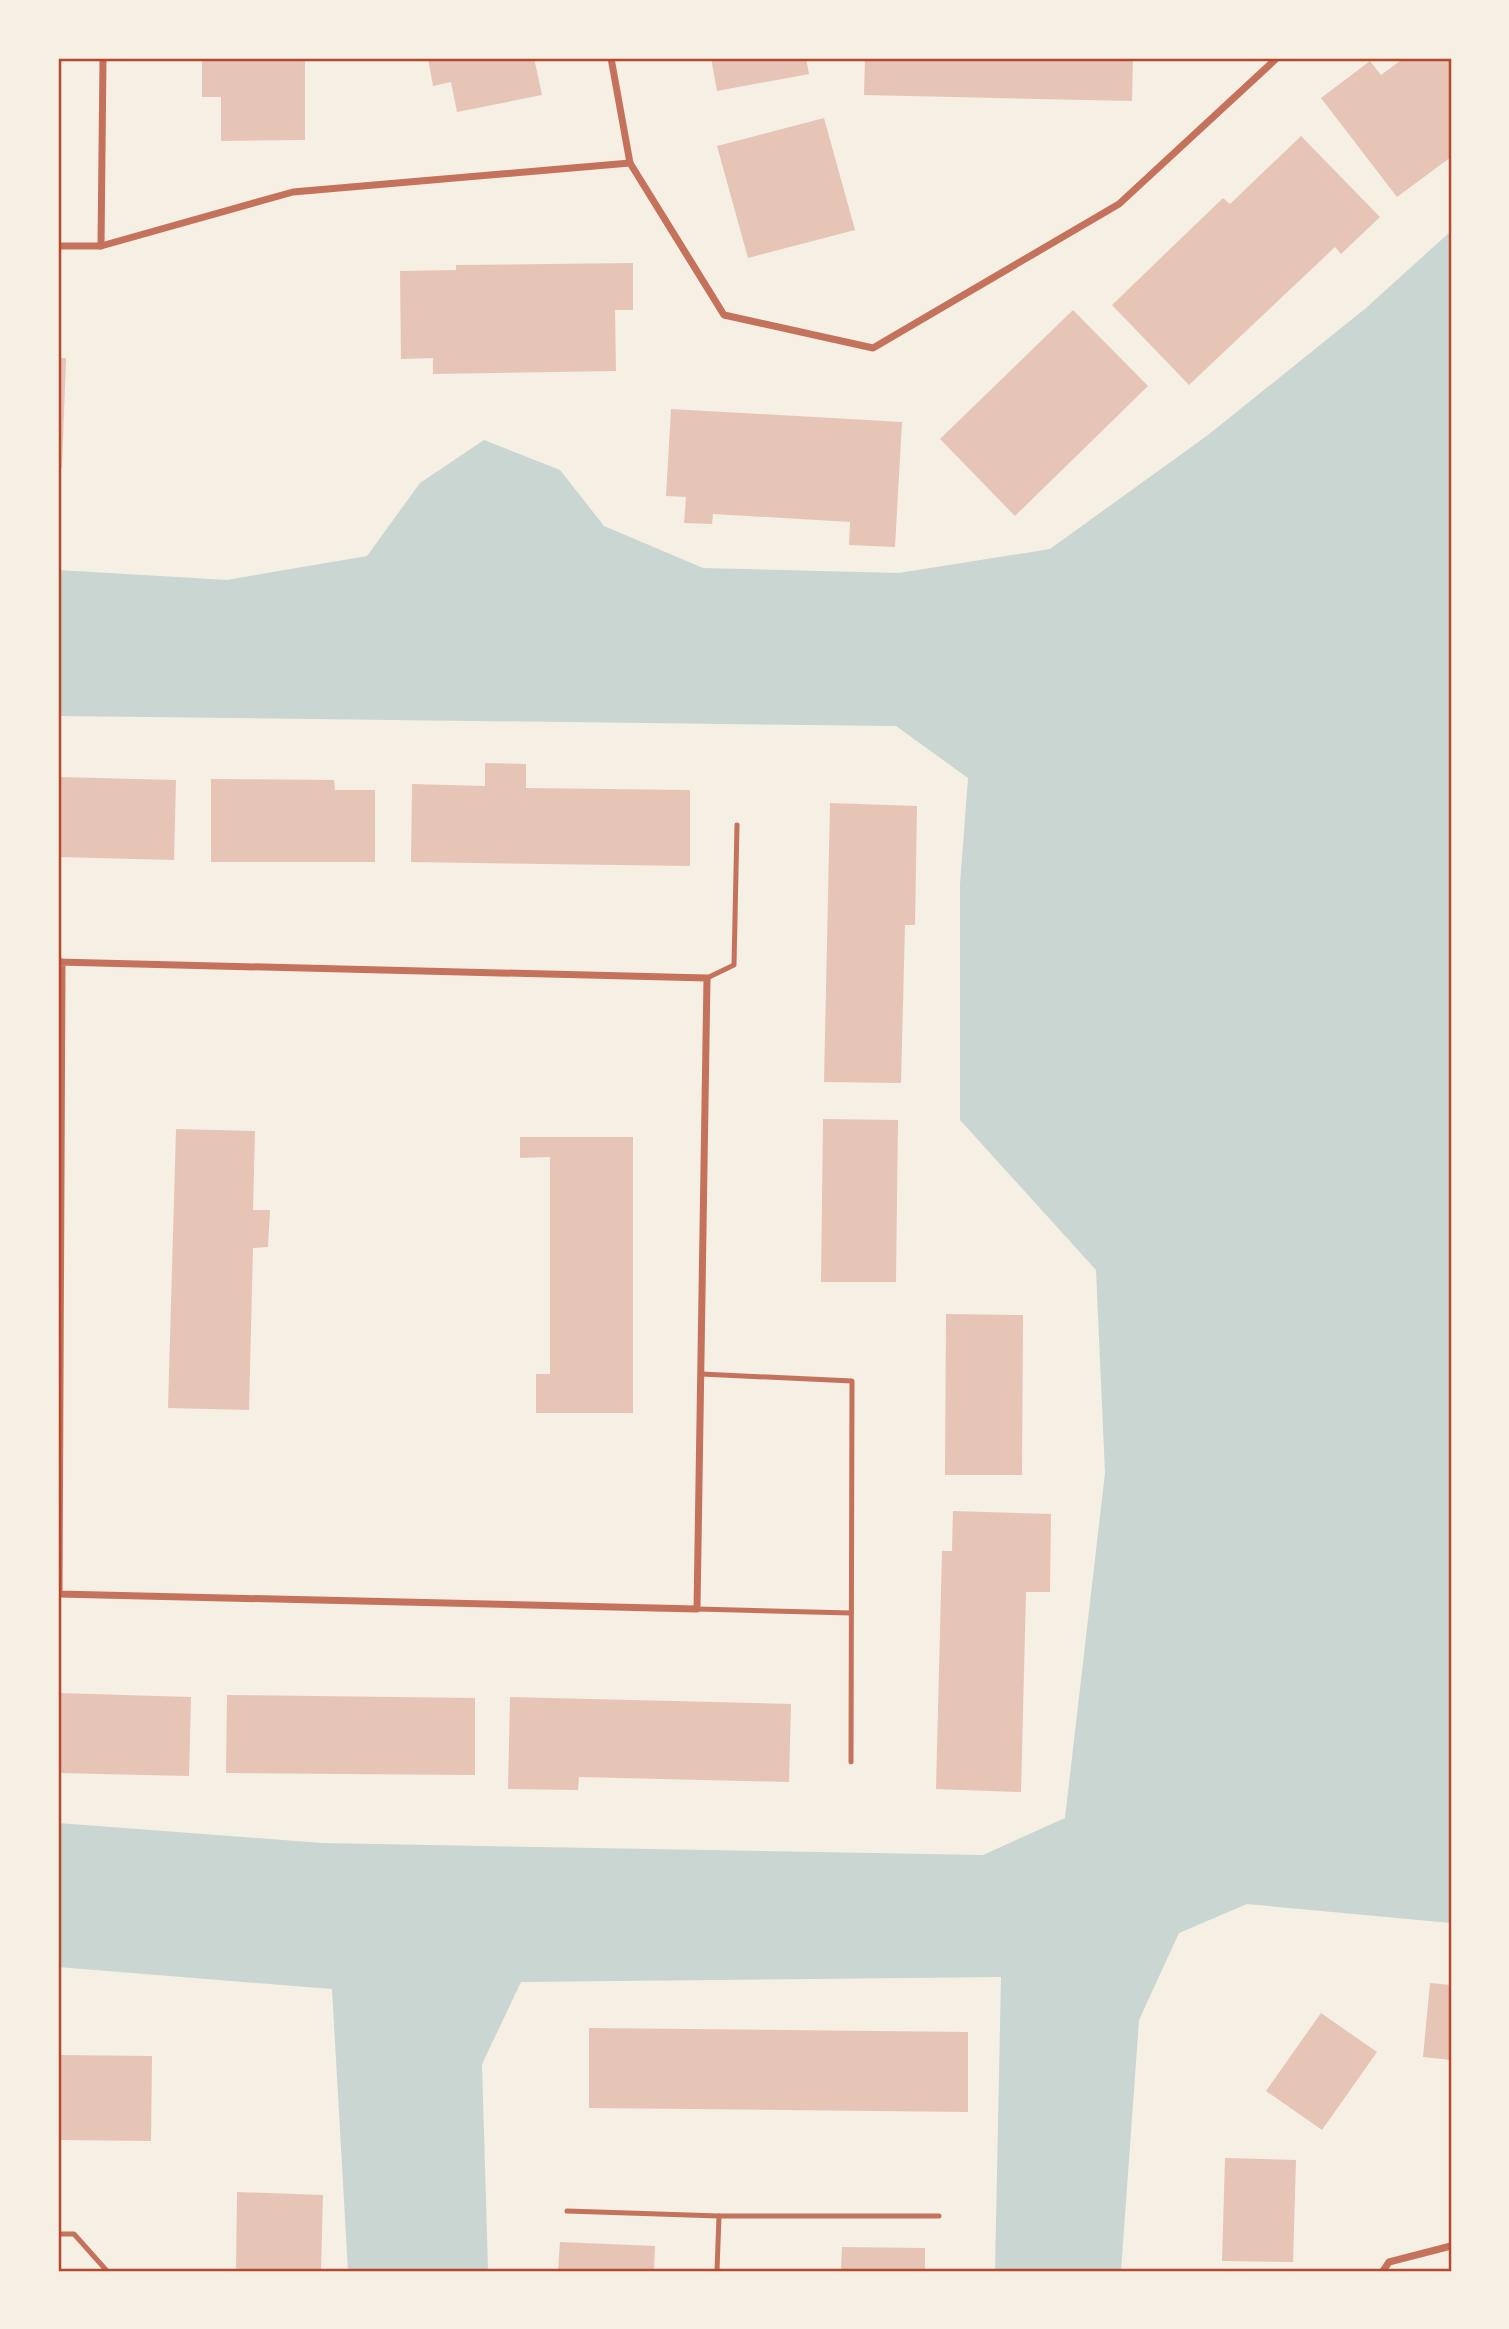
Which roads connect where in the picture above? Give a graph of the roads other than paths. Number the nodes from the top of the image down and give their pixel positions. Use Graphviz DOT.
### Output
graph roads {
  1 [pos="103,58"];
  2 [pos="611,58"];
  3 [pos="1277,58"];
  4 [pos="630,163"];
  5 [pos="58,246"];
  6 [pos="100,246"];
  7 [pos="737,825"];
  8 [pos="60,962"];
  9 [pos="707,978"];
  10 [pos="701,1374"];
  11 [pos="59,1594"];
  12 [pos="697,1609"];
  13 [pos="851,1613"];
  14 [pos="851,1762"];
  15 [pos="567,2211"];
  16 [pos="719,2216"];
  17 [pos="939,2216"];
  18 [pos="58,2234"];
  19 [pos="1451,2246"];
  20 [pos="107,2271"];
  21 [pos="717,2271"];
  22 [pos="1384,2271"];
  1 -- 6 [label="street"];
  2 -- 4 [label="street"];
  3 -- 4 [label="street"];
  4 -- 6 [label="street"];
  5 -- 6 [label="street"];
  7 -- 9 [label="lane"];
  8 -- 9 [label="street"];
  8 -- 11 [label="street"];
  9 -- 10 [label="street"];
  10 -- 12 [label="street"];
  10 -- 13 [label="lane"];
  11 -- 12 [label="street"];
  12 -- 13 [label="lane"];
  13 -- 14 [label="lane"];
  15 -- 16 [label="lane"];
  16 -- 17 [label="lane"];
  16 -- 21 [label="lane"];
  18 -- 20 [label="lane"];
  19 -- 22 [label="street"];
}
